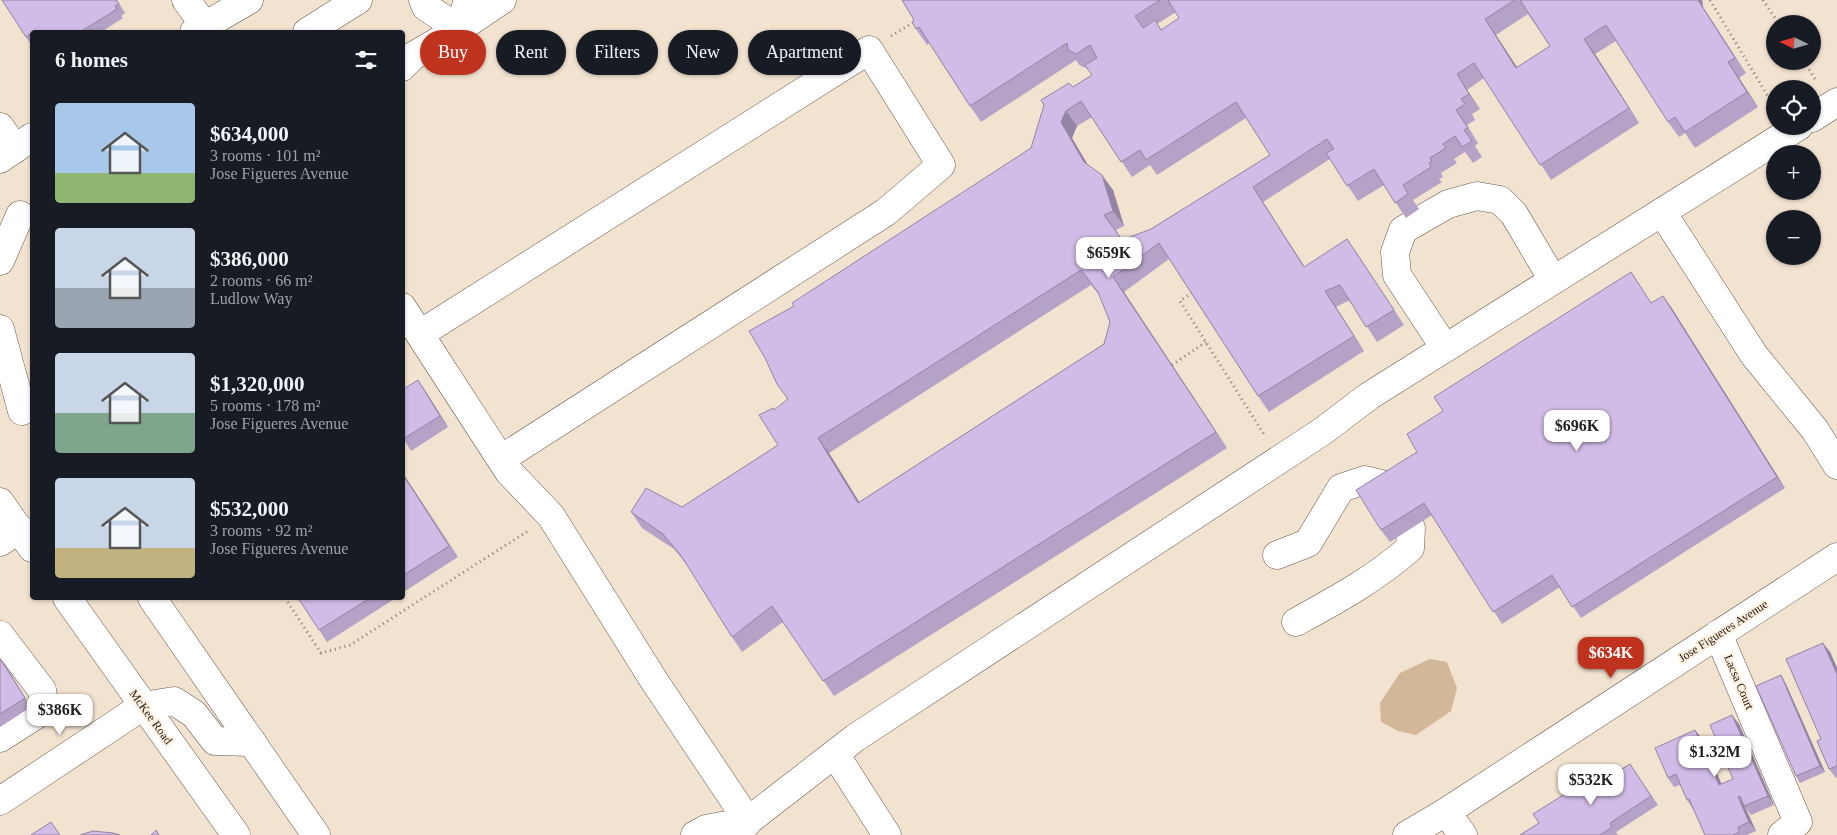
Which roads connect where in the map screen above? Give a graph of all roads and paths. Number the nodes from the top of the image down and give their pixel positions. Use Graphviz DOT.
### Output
graph roads {
  1 [pos="186,0"];
  2 [pos="249,0"];
  3 [pos="358,0"];
  4 [pos="423,0"];
  5 [pos="468,0"];
  6 [pos="502,0"];
  7 [pos="1710,0"];
  8 [pos="1764,0"];
  9 [pos="1773,15"];
  10 [pos="200,29"];
  11 [pos="459,29"];
  12 [pos="310,30"];
  13 [pos="405,64"];
  14 [pos="1811,70"];
  15 [pos="1766,93"];
  16 [pos="1829,94"];
  17 [pos="1821,105"];
  18 [pos="0,127"];
  19 [pos="1784,135"];
  20 [pos="16,149"];
  21 [pos="1662,212"];
  22 [pos="17,216"];
  23 [pos="0,261"];
  24 [pos="1553,280"];
  25 [pos="1192,293"];
  26 [pos="405,312"];
  27 [pos="0,329"];
  28 [pos="420,334"];
  29 [pos="1206,342"];
  30 [pos="1445,348"];
  31 [pos="1172,365"];
  32 [pos="0,381"];
  33 [pos="27,419"];
  34 [pos="1270,442"];
  35 [pos="501,459"];
  36 [pos="1837,465"];
  37 [pos="0,502"];
  38 [pos="530,529"];
  39 [pos="17,540"];
  40 [pos="1277,555"];
  41 [pos="1837,557"];
  42 [pos="68,600"];
  43 [pos="153,600"];
  44 [pos="286,600"];
  45 [pos="1296,622"];
  46 [pos="1718,634"];
  47 [pos="0,635"];
  48 [pos="143,706"];
  49 [pos="0,738"];
  50 [pos="252,742"];
  51 [pos="835,754"];
  52 [pos="0,801"];
  53 [pos="1446,812"];
  54 [pos="743,828"];
  55 [pos="236,835"];
  56 [pos="316,835"];
  57 [pos="695,835"];
  58 [pos="887,835"];
  59 [pos="1406,835"];
  60 [pos="1463,835"];
  61 [pos="1782,835"];
  1 -- 10 [label="main road"];
  2 -- 10 [label="main road"];
  3 -- 12 [label="main road"];
  4 -- 11 [label="main road"];
  5 -- 11 [label="main road"];
  6 -- 11 [label="main road"];
  7 -- 15 [label="path"];
  8 -- 9 [label="path"];
  11 -- 13 [label="main road"];
  14 -- 16 [label="path"];
  16 -- 17 [label="main road"];
  18 -- 20 [label="main road"];
  19 -- 21 [label="main road"];
  21 -- 24 [label="main road"];
  21 -- 36 [label="main road"];
  22 -- 23 [label="main road"];
  24 -- 30 [label="main road"];
  24 -- 30 [label="main road"];
  25 -- 29 [label="path"];
  26 -- 28 [label="main road"];
  27 -- 33 [label="main road"];
  28 -- 35 [label="main road"];
  28 -- 35 [label="main road"];
  29 -- 31 [label="path"];
  29 -- 34 [label="path"];
  30 -- 51 [label="main road"];
  32 -- 33 [label="main road"];
  35 -- 54 [label="main road"];
  37 -- 39 [label="main road"];
  38 -- 44 [label="path"];
  40 -- 45 [label="main road"];
  41 -- 46 [label="main road, Jose Figueres Avenue"];
  42 -- 48 [label="main road, McKee Road"];
  43 -- 50 [label="main road"];
  46 -- 53 [label="main road, Jose Figueres Avenue"];
  46 -- 61 [label="main road, Lacsa Court"];
  47 -- 49 [label="main road"];
  48 -- 50 [label="main road"];
  48 -- 52 [label="main road"];
  48 -- 55 [label="main road, McKee Road"];
  50 -- 56 [label="main road"];
  51 -- 54 [label="main road"];
  51 -- 58 [label="main road"];
  53 -- 59 [label="main road, Jose Figueres Avenue"];
  53 -- 60 [label="main road"];
  54 -- 57 [label="main road"];
}
